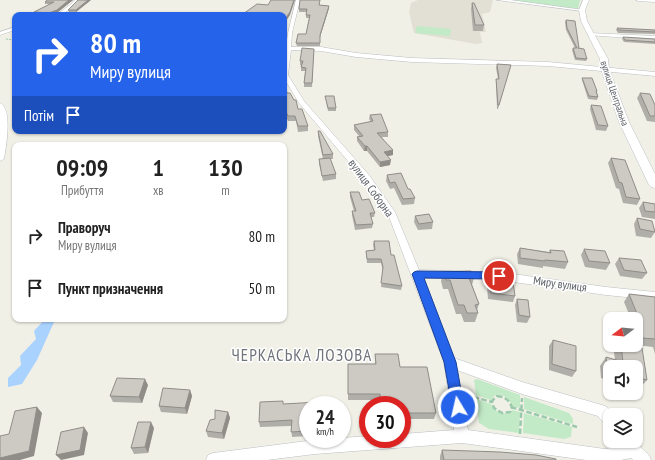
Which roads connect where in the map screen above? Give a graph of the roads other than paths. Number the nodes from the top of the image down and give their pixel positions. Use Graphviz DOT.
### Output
graph roads {
  1 [pos="77,0"];
  2 [pos="298,0"];
  3 [pos="499,0"];
  4 [pos="586,0"];
  5 [pos="638,0"];
  6 [pos="655,1"];
  7 [pos="582,10"];
  8 [pos="63,12"];
  9 [pos="12,29"];
  10 [pos="0,34"];
  11 [pos="590,34"];
  12 [pos="655,38"];
  13 [pos="288,48"];
  14 [pos="287,57"];
  15 [pos="605,69"];
  16 [pos="655,74"];
  17 [pos="287,78"];
  18 [pos="0,105"];
  19 [pos="0,159"];
  20 [pos="655,185"];
  21 [pos="417,274"];
  22 [pos="655,296"];
  23 [pos="450,362"];
  24 [pos="603,412"];
  25 [pos="462,436"];
  26 [pos="624,448"];
  27 [pos="631,448"];
  28 [pos="213,460"];
  29 [pos="644,460"];
  1 -- 8 [label="street"];
  2 -- 13 [label="street, вулиця Соборна"];
  3 -- 7 [label="street"];
  4 -- 7 [label="street"];
  5 -- 6 [label="street"];
  7 -- 11 [label="street, вулиця Центральна"];
  9 -- 10 [label="street"];
  11 -- 12 [label="street"];
  11 -- 15 [label="street, вулиця Центральна"];
  13 -- 14 [label="street, вулиця Соборна"];
  13 -- 15 [label="street"];
  15 -- 16 [label="street"];
  15 -- 20 [label="street, вулиця Центральна"];
  17 -- 21 [label="street, вулиця Соборна"];
  18 -- 19 [label="street"];
  21 -- 22 [label="street, Миру вулиця"];
  21 -- 23 [label="street, вулиця Соборна"];
  23 -- 24 [label="street"];
  23 -- 25 [label="street, вулиця Соборна"];
  25 -- 26 [label="street"];
  25 -- 28 [label="street"];
  27 -- 29 [label="street"];
}
